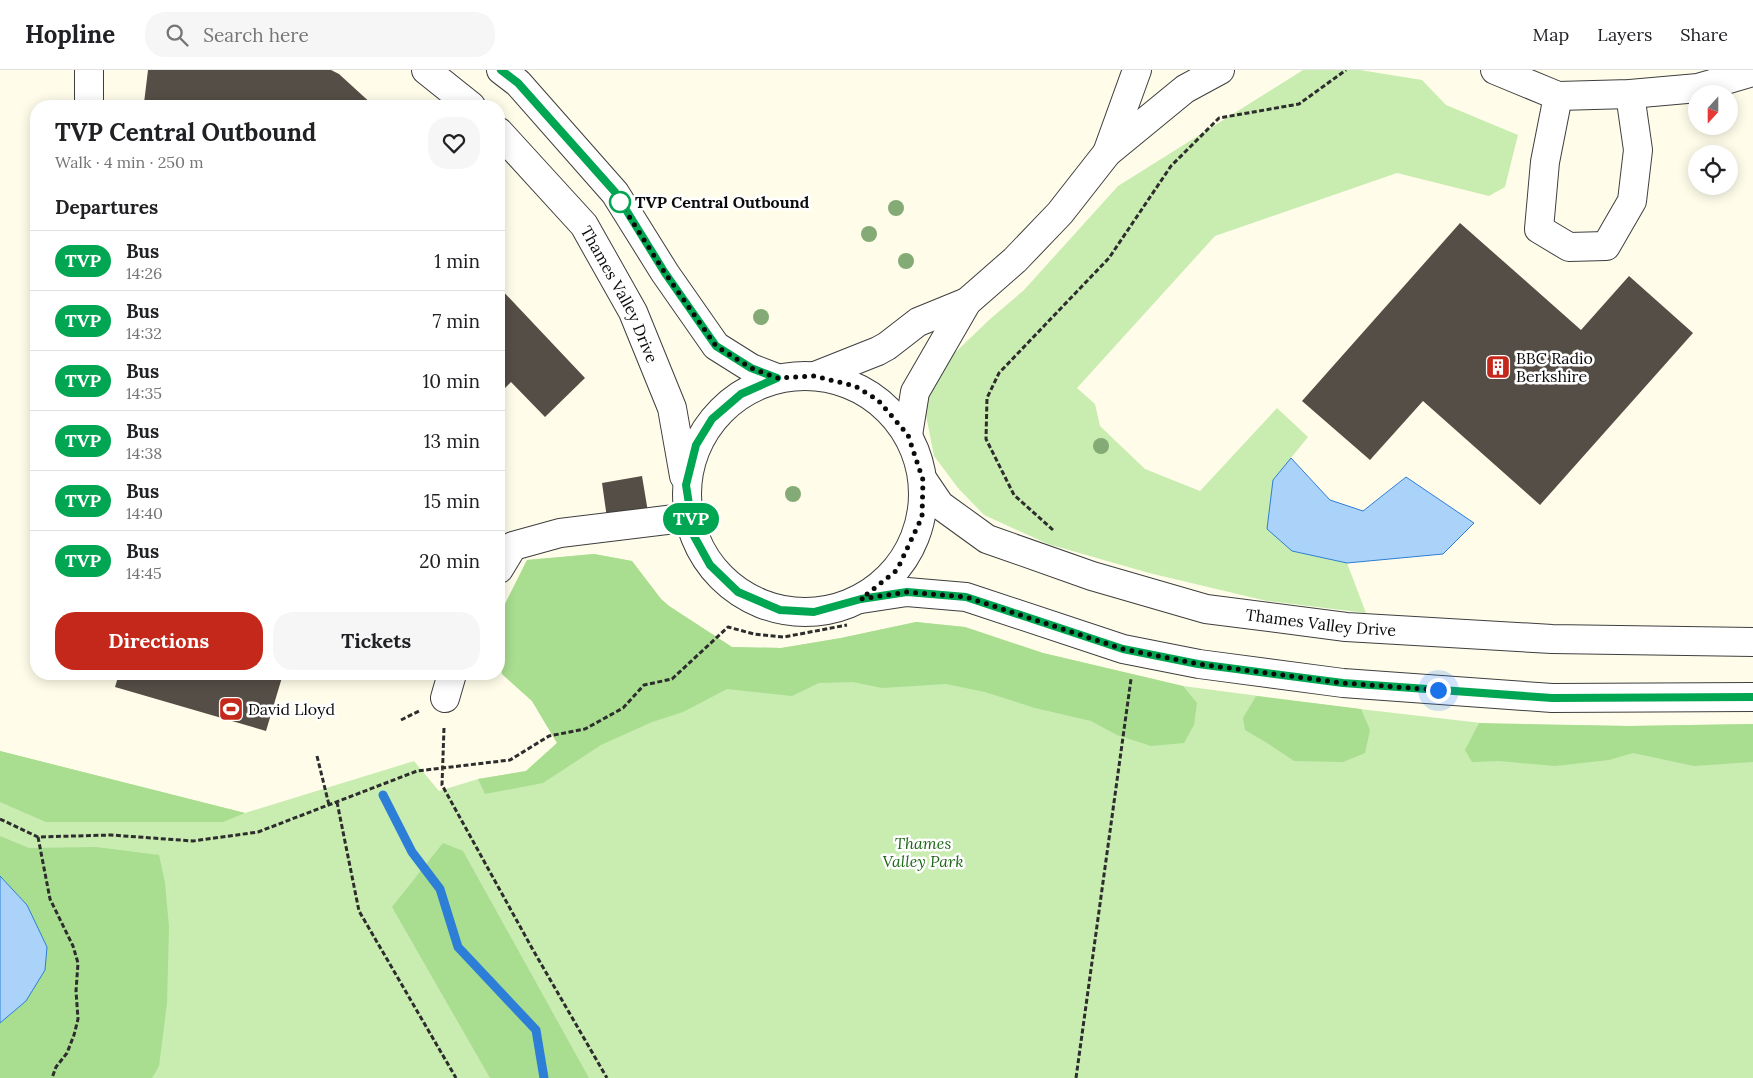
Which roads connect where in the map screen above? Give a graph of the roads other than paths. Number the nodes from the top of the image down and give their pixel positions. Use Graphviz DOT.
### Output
graph roads {
  1 [pos="89,70"];
  2 [pos="426,70"];
  3 [pos="501,70"];
  4 [pos="1137,70"];
  5 [pos="1220,70"];
  6 [pos="1495,70"];
  7 [pos="1753,72"];
  8 [pos="1630,94"];
  9 [pos="1558,96"];
  10 [pos="88,100"];
  11 [pos="464,100"];
  12 [pos="505,139"];
  13 [pos="1107,153"];
  14 [pos="967,302"];
  15 [pos="814,376"];
  16 [pos="777,378"];
  17 [pos="908,435"];
  18 [pos="923,480"];
  19 [pos="686,485"];
  20 [pos="691,516"];
  21 [pos="505,559"];
  22 [pos="861,599"];
  23 [pos="1753,642"];
  24 [pos="1753,697"];
  1 -- 10 [label="street"];
  2 -- 11 [label="street"];
  3 -- 16 [label="street"];
  4 -- 13 [label="street"];
  5 -- 13 [label="street"];
  6 -- 9 [label="street"];
  7 -- 8 [label="street"];
  8 -- 9 [label="street"];
  8 -- 9 [label="street"];
  12 -- 19 [label="street, Thames Valley Drive"];
  13 -- 14 [label="street"];
  14 -- 15 [label="street"];
  14 -- 17 [label="street"];
  15 -- 16 [label="street"];
  15 -- 17 [label="street"];
  16 -- 19 [label="street"];
  17 -- 18 [label="street"];
  18 -- 22 [label="street"];
  18 -- 23 [label="street, Thames Valley Drive"];
  19 -- 20 [label="street, Thames Valley Drive"];
  20 -- 21 [label="street"];
  20 -- 22 [label="street, Thames Valley Drive"];
  22 -- 24 [label="street"];
}
